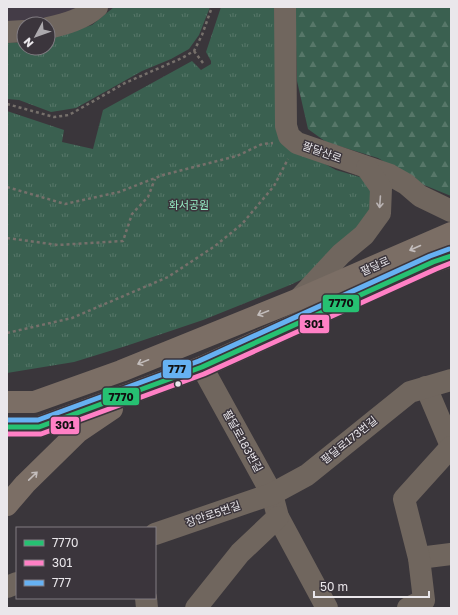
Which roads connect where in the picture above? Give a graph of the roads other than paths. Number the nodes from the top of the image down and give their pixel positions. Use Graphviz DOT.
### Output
graph roads {
  1 [pos="97,7"];
  2 [pos="285,7"];
  3 [pos="56,26"];
  4 [pos="367,168"];
  5 [pos="451,211"];
  6 [pos="451,233"];
  7 [pos="451,257"];
  8 [pos="299,298"];
  9 [pos="202,367"];
  10 [pos="451,380"];
  11 [pos="426,387"];
  12 [pos="135,392"];
  13 [pos="12,402"];
  14 [pos="9,433"];
  15 [pos="451,447"];
  16 [pos="272,494"];
  17 [pos="7,505"];
  18 [pos="278,517"];
  19 [pos="156,534"];
  20 [pos="451,554"];
  21 [pos="418,558"];
  22 [pos="416,604"];
  23 [pos="196,608"];
  24 [pos="327,608"];
  1 -- 3 [label="street"];
  2 -- 4 [label="street, 팔달산로"];
  4 -- 5 [label="street, 팔달산로"];
  4 -- 8 [label="street, one-way"];
  6 -- 8 [label="main road, 팔달로, one-way"];
  7 -- 9 [label="main road, 팔달로"];
  8 -- 13 [label="main road, 팔달로, one-way"];
  9 -- 12 [label="main road, 팔달로"];
  9 -- 16 [label="street, 팔달로183번길"];
  10 -- 11 [label="street, 팔달로173번길"];
  11 -- 15 [label="street"];
  11 -- 16 [label="street, 팔달로173번길"];
  12 -- 14 [label="main road, 팔달로"];
  17 -- 12 [label="main road, one-way"];
  13 -- 14 [label="main road"];
  15 -- 21 [label="street"];
  16 -- 18 [label="street, 팔달로183번길"];
  16 -- 19 [label="street, 장안로5번길"];
  18 -- 23 [label="street"];
  18 -- 24 [label="street, 팔달로183번길"];
  20 -- 21 [label="street"];
  21 -- 22 [label="street"];
}
